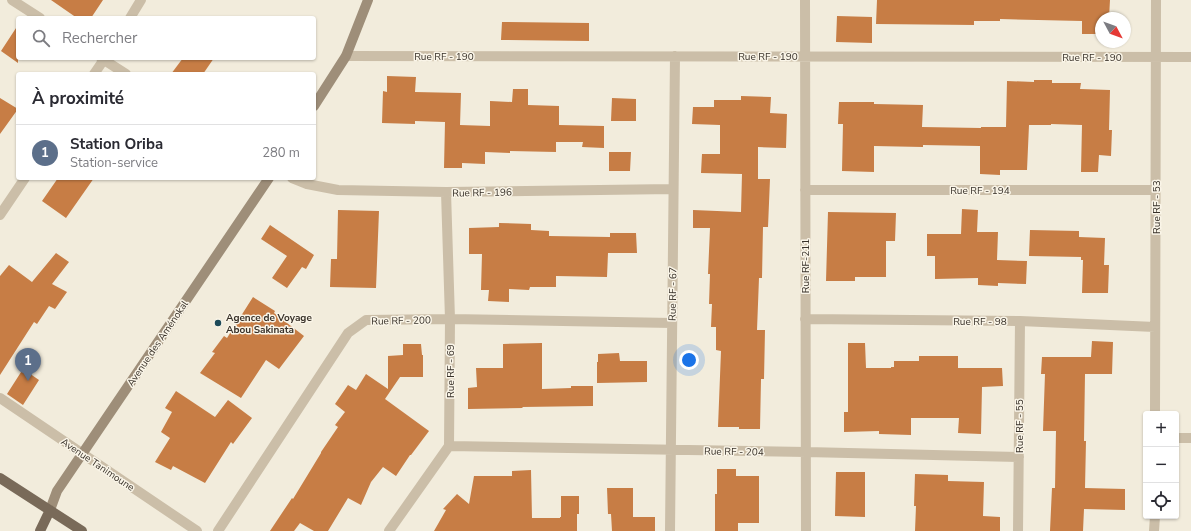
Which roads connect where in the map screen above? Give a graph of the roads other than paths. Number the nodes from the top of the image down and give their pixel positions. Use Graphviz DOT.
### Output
graph roads {
  1 [pos="12,0"];
  2 [pos="141,0"];
  3 [pos="368,0"];
  4 [pos="805,0"];
  5 [pos="1156,0"];
  6 [pos="37,16"];
  7 [pos="131,16"];
  8 [pos="346,56"];
  9 [pos="675,56"];
  10 [pos="805,56"];
  11 [pos="1156,57"];
  12 [pos="1191,57"];
  13 [pos="102,60"];
  14 [pos="105,60"];
  15 [pos="95,72"];
  16 [pos="123,72"];
  17 [pos="316,103"];
  18 [pos="24,180"];
  19 [pos="268,180"];
  20 [pos="297,180"];
  21 [pos="673,189"];
  22 [pos="805,190"];
  23 [pos="1156,190"];
  24 [pos="446,192"];
  25 [pos="0,215"];
  26 [pos="450,319"];
  27 [pos="805,319"];
  28 [pos="1020,321"];
  29 [pos="672,322"];
  30 [pos="1155,326"];
  31 [pos="0,398"];
  32 [pos="1155,411"];
  33 [pos="1179,438"];
  34 [pos="1191,438"];
  35 [pos="449,446"];
  36 [pos="671,450"];
  37 [pos="806,452"];
  38 [pos="82,454"];
  39 [pos="1019,457"];
  40 [pos="0,478"];
  41 [pos="50,510"];
  42 [pos="1154,519"];
  43 [pos="40,531"];
  44 [pos="82,531"];
  45 [pos="196,531"];
  46 [pos="218,531"];
  47 [pos="389,531"];
  48 [pos="670,531"];
  49 [pos="806,531"];
  50 [pos="1018,531"];
  51 [pos="1154,531"];
  1 -- 6 [label="street"];
  2 -- 7 [label="street"];
  3 -- 8 [label="main road"];
  4 -- 10 [label="street, Rue RF-211"];
  5 -- 11 [label="street, Rue RF - 53"];
  8 -- 9 [label="street, Rue RF - 190"];
  8 -- 17 [label="main road"];
  9 -- 10 [label="street, Rue RF - 190"];
  9 -- 21 [label="street, Rue RF - 67"];
  10 -- 11 [label="street, Rue RF - 190"];
  10 -- 22 [label="street, Rue RF-211"];
  11 -- 12 [label="street, Rue RF - 190"];
  11 -- 23 [label="street, Rue RF - 53"];
  13 -- 15 [label="street"];
  14 -- 16 [label="street"];
  18 -- 25 [label="street"];
  19 -- 38 [label="main road, Avenue des Aménokal"];
  20 -- 24 [label="street, Rue RF - 196"];
  21 -- 24 [label="street, Rue RF - 196"];
  21 -- 29 [label="street, Rue RF - 67"];
  22 -- 23 [label="street, Rue RF - 194"];
  22 -- 27 [label="street, Rue RF-211"];
  23 -- 30 [label="street, Rue RF - 53"];
  24 -- 26 [label="street, Rue RF - 69"];
  26 -- 29 [label="street, Rue RF - 200"];
  26 -- 35 [label="street, Rue RF - 69"];
  26 -- 46 [label="street, Rue RF - 200"];
  27 -- 28 [label="street, Rue RF - 98"];
  27 -- 37 [label="street, Rue RF-211"];
  28 -- 30 [label="street, Rue RF - 98"];
  28 -- 39 [label="street, Rue RF - 55"];
  29 -- 36 [label="street, Rue RF - 67"];
  30 -- 32 [label="street, Rue RF - 53"];
  31 -- 38 [label="street, Avenue Tanimoune"];
  33 -- 34 [label="street"];
  35 -- 36 [label="street, Rue RF - 204"];
  35 -- 47 [label="street"];
  36 -- 37 [label="street, Rue RF - 204"];
  36 -- 48 [label="street, Rue RF - 67"];
  37 -- 39 [label="street, Rue RF - 204"];
  37 -- 49 [label="street, Rue RF-211"];
  38 -- 41 [label="main road, Avenue des Aménokal"];
  38 -- 45 [label="street, Avenue Tanimoune"];
  39 -- 50 [label="street, Rue RF - 55"];
  40 -- 41 [label="main road"];
  41 -- 43 [label="main road"];
  41 -- 44 [label="main road"];
  42 -- 51 [label="street"];
}
